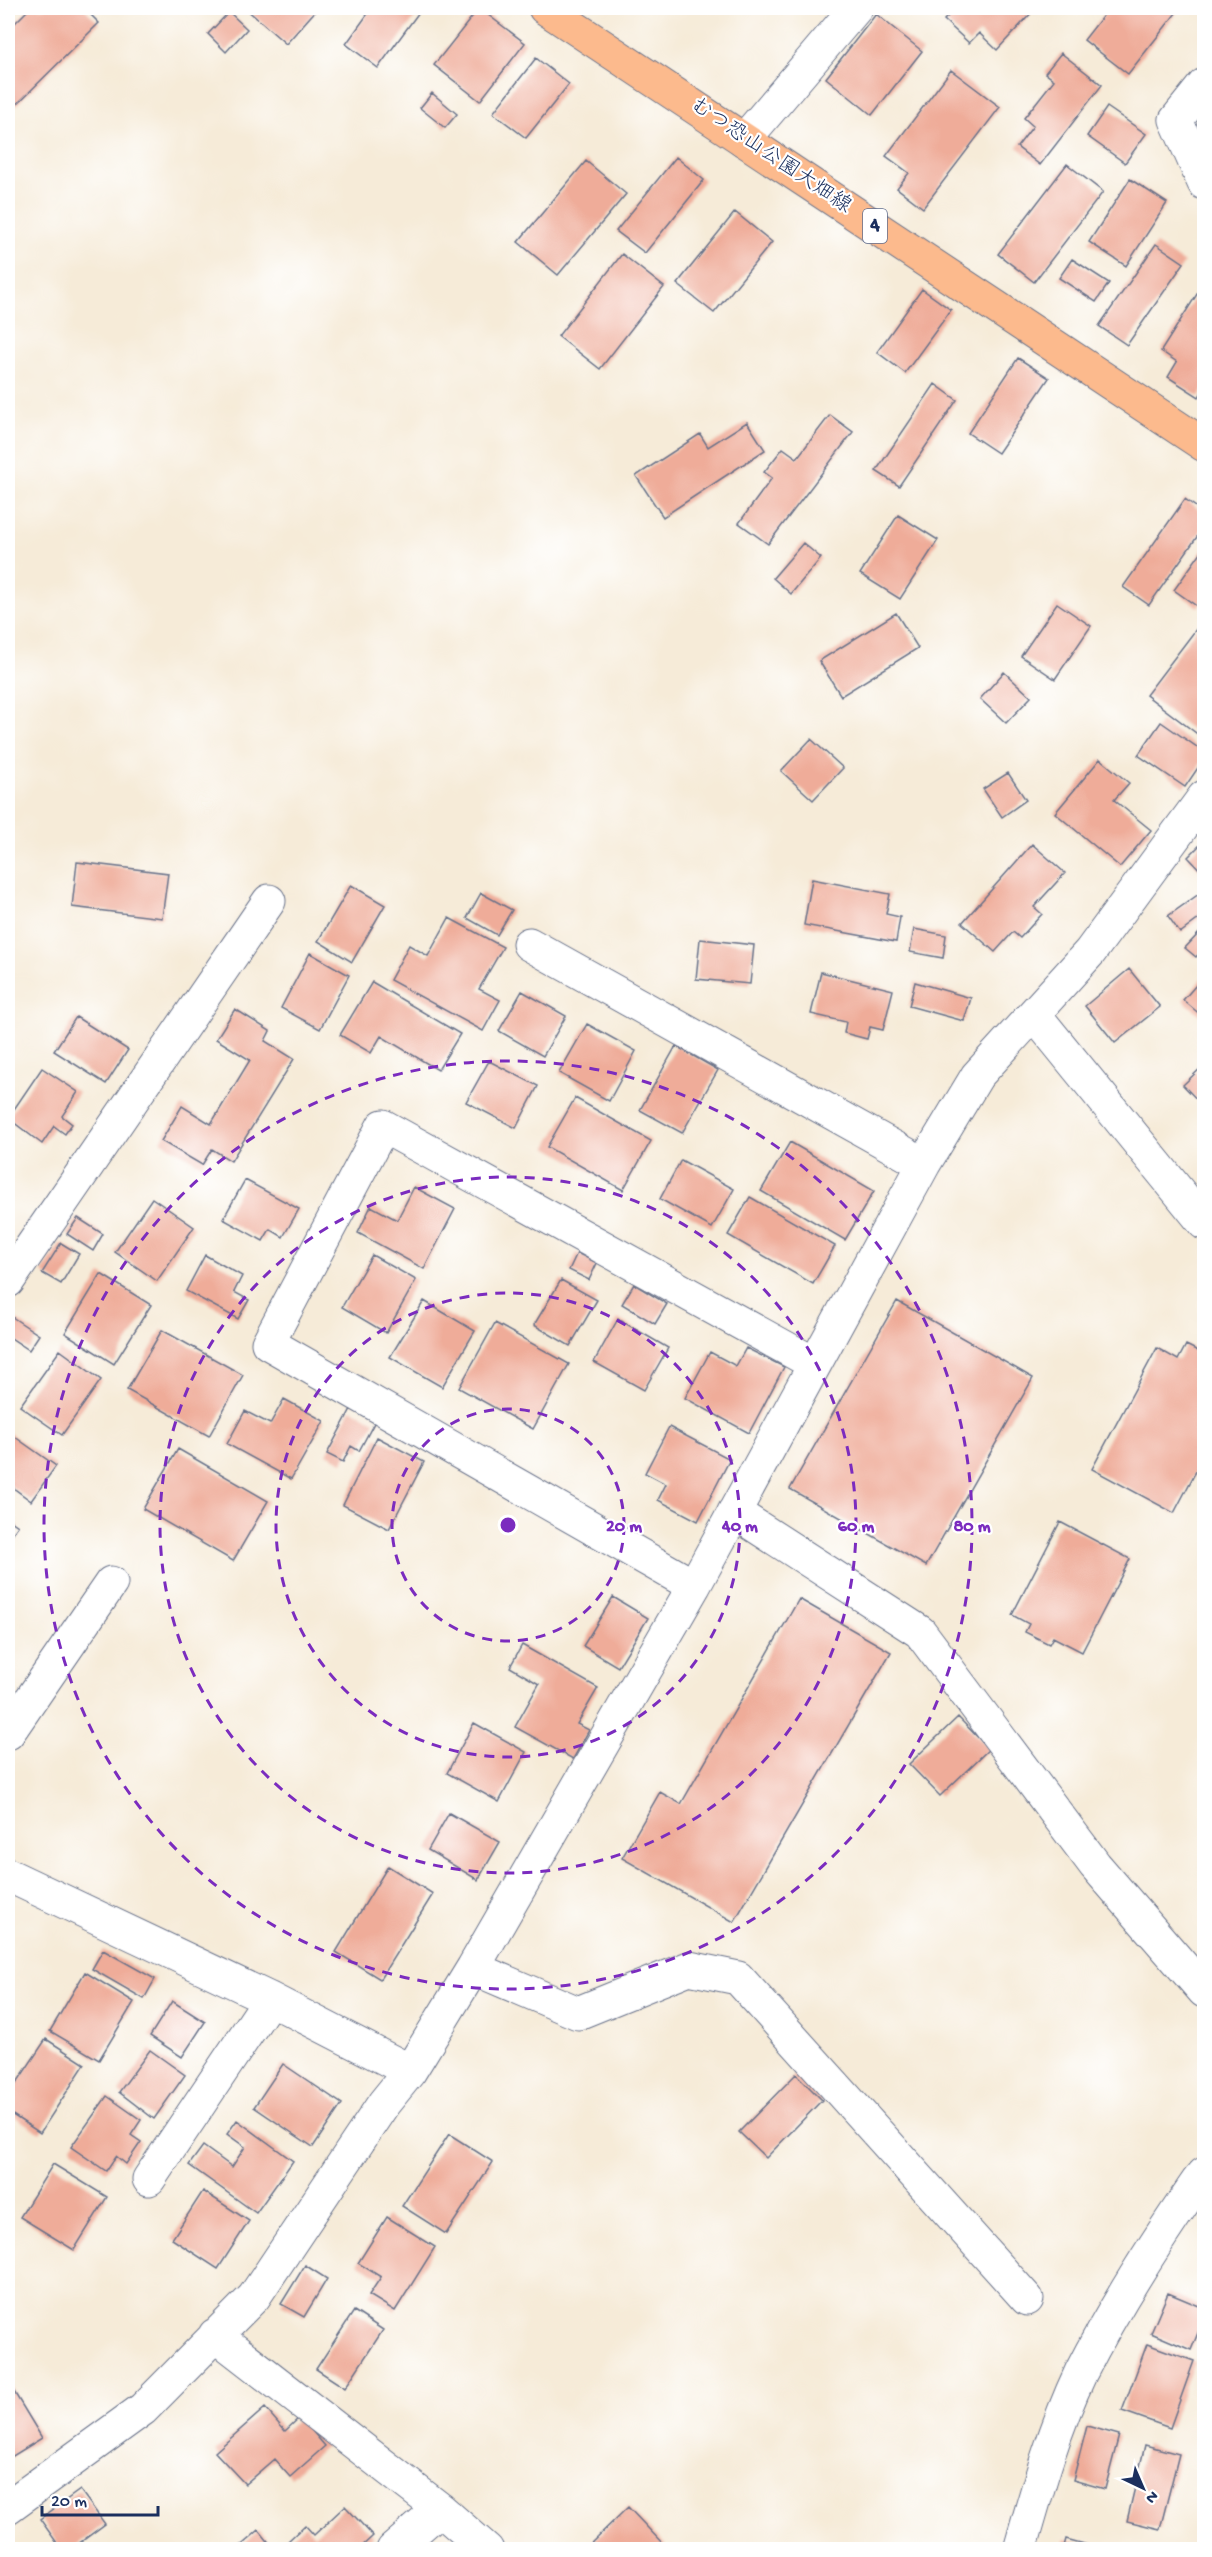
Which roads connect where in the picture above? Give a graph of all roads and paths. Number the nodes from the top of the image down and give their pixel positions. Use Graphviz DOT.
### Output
graph roads {
  1 [pos="545,8"];
  2 [pos="856,8"];
  3 [pos="1204,85"];
  4 [pos="744,140"];
  5 [pos="1204,183"];
  6 [pos="1203,441"];
  7 [pos="1204,797"];
  8 [pos="268,901"];
  9 [pos="529,944"];
  10 [pos="1034,1014"];
  11 [pos="924,1164"];
  12 [pos="1204,1223"];
  13 [pos="8,1281"];
  14 [pos="815,1364"];
  15 [pos="734,1512"];
  16 [pos="111,1582"];
  17 [pos="694,1586"];
  18 [pos="8,1733"];
  19 [pos="8,1875"];
  20 [pos="473,1968"];
  21 [pos="1204,1991"];
  22 [pos="270,1999"];
  23 [pos="410,2071"];
  24 [pos="1204,2174"];
  25 [pos="149,2179"];
  26 [pos="1027,2299"];
  27 [pos="215,2335"];
  28 [pos="8,2507"];
  29 [pos="440,2510"];
  30 [pos="393,2550"];
  31 [pos="487,2550"];
  32 [pos="1020,2550"];
  1 -- 4 [label="main road, むつ恐山公園大畑線 / 4"];
  2 -- 4 [label="street"];
  3 -- 5 [label="street"];
  4 -- 6 [label="main road, むつ恐山公園大畑線 / 4"];
  7 -- 10 [label="street"];
  8 -- 13 [label="street"];
  9 -- 11 [label="street"];
  10 -- 11 [label="street"];
  10 -- 12 [label="street"];
  11 -- 14 [label="street"];
  14 -- 15 [label="street"];
  14 -- 17 [label="street"];
  15 -- 17 [label="street"];
  15 -- 21 [label="street"];
  16 -- 18 [label="street"];
  17 -- 20 [label="street"];
  19 -- 22 [label="street"];
  20 -- 23 [label="street"];
  20 -- 26 [label="street"];
  22 -- 23 [label="street"];
  22 -- 25 [label="street"];
  23 -- 27 [label="street"];
  24 -- 32 [label="street"];
  27 -- 28 [label="street"];
  27 -- 29 [label="street"];
  29 -- 30 [label="street"];
  29 -- 31 [label="street"];
}
